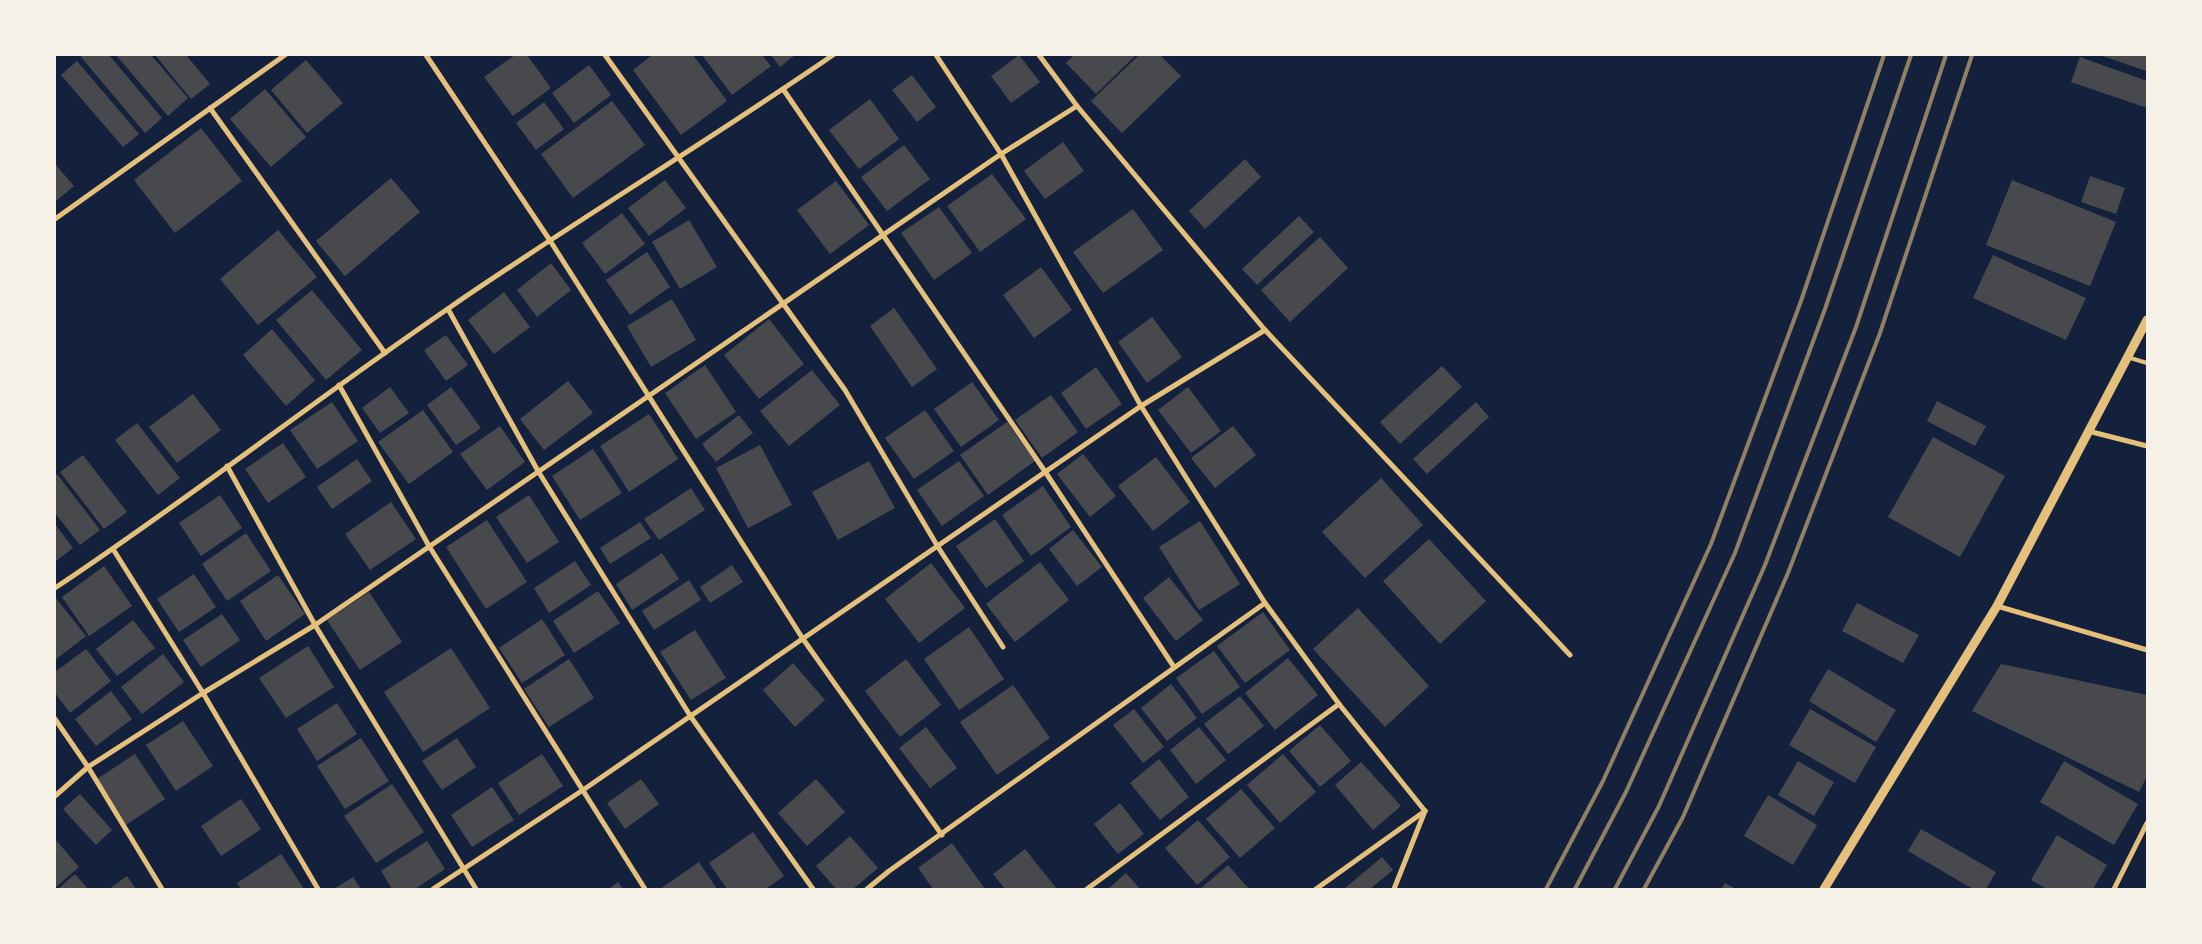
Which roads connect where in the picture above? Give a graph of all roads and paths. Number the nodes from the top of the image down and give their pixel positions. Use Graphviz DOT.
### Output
graph roads {
  1 [pos="285,55"];
  2 [pos="426,55"];
  3 [pos="605,55"];
  4 [pos="833,55"];
  5 [pos="936,55"];
  6 [pos="1039,55"];
  7 [pos="783,89"];
  8 [pos="1077,106"];
  9 [pos="210,108"];
  10 [pos="1001,154"];
  11 [pos="679,156"];
  12 [pos="55,219"];
  13 [pos="883,235"];
  14 [pos="549,239"];
  15 [pos="784,304"];
  16 [pos="448,309"];
  17 [pos="2147,320"];
  18 [pos="1265,330"];
  19 [pos="385,353"];
  20 [pos="2127,358"];
  21 [pos="2147,363"];
  22 [pos="339,385"];
  23 [pos="648,396"];
  24 [pos="1141,406"];
  25 [pos="2088,432"];
  26 [pos="2147,446"];
  27 [pos="227,466"];
  28 [pos="538,471"];
  29 [pos="1046,472"];
  30 [pos="428,546"];
  31 [pos="938,547"];
  32 [pos="113,549"];
  33 [pos="55,588"];
  34 [pos="1265,603"];
  35 [pos="1997,606"];
  36 [pos="315,625"];
  37 [pos="803,639"];
  38 [pos="1003,647"];
  39 [pos="2147,650"];
  40 [pos="1570,655"];
  41 [pos="1174,667"];
  42 [pos="203,693"];
  43 [pos="1339,704"];
  44 [pos="690,717"];
  45 [pos="55,719"];
  46 [pos="88,767"];
  47 [pos="583,790"];
  48 [pos="55,796"];
  49 [pos="1425,810"];
  50 [pos="2147,824"];
  51 [pos="942,835"];
  52 [pos="464,868"];
  53 [pos="162,889"];
  54 [pos="318,889"];
  55 [pos="433,889"];
  56 [pos="476,889"];
  57 [pos="645,889"];
  58 [pos="813,889"];
  59 [pos="867,889"];
  60 [pos="1087,889"];
  61 [pos="1316,889"];
  62 [pos="1394,889"];
  63 [pos="1824,889"];
  64 [pos="2114,889"];
  1 -- 9 [label="street"];
  2 -- 14 [label="street"];
  3 -- 11 [label="street"];
  4 -- 7 [label="street"];
  5 -- 10 [label="street"];
  6 -- 8 [label="street"];
  7 -- 11 [label="street"];
  7 -- 13 [label="street"];
  8 -- 10 [label="street"];
  8 -- 18 [label="street"];
  9 -- 12 [label="street"];
  9 -- 19 [label="street"];
  10 -- 13 [label="street"];
  10 -- 24 [label="street"];
  11 -- 14 [label="street"];
  11 -- 15 [label="street"];
  13 -- 15 [label="street"];
  13 -- 29 [label="street"];
  14 -- 16 [label="street"];
  14 -- 23 [label="street"];
  15 -- 23 [label="street"];
  15 -- 31 [label="street"];
  16 -- 19 [label="street"];
  16 -- 28 [label="street"];
  17 -- 20 [label="street"];
  18 -- 24 [label="street"];
  18 -- 40 [label="street"];
  19 -- 22 [label="street"];
  20 -- 21 [label="lane"];
  20 -- 25 [label="street"];
  22 -- 27 [label="street"];
  22 -- 30 [label="street"];
  23 -- 28 [label="street"];
  23 -- 37 [label="street"];
  24 -- 29 [label="street"];
  24 -- 34 [label="street"];
  25 -- 26 [label="street"];
  25 -- 35 [label="street"];
  27 -- 32 [label="street"];
  27 -- 36 [label="street"];
  28 -- 30 [label="street"];
  28 -- 44 [label="street"];
  29 -- 31 [label="street"];
  29 -- 41 [label="street"];
  30 -- 36 [label="street"];
  30 -- 47 [label="street"];
  31 -- 37 [label="street"];
  31 -- 38 [label="street"];
  32 -- 33 [label="street"];
  32 -- 42 [label="street"];
  34 -- 41 [label="street"];
  34 -- 43 [label="street"];
  35 -- 39 [label="street"];
  35 -- 63 [label="street"];
  36 -- 42 [label="street"];
  36 -- 52 [label="street"];
  37 -- 44 [label="street"];
  37 -- 51 [label="street"];
  41 -- 51 [label="street"];
  42 -- 46 [label="street"];
  42 -- 54 [label="street"];
  43 -- 49 [label="street"];
  43 -- 60 [label="street"];
  44 -- 47 [label="street"];
  44 -- 58 [label="street"];
  45 -- 46 [label="street"];
  46 -- 48 [label="street"];
  46 -- 53 [label="street"];
  47 -- 52 [label="street"];
  47 -- 57 [label="street"];
  49 -- 61 [label="street"];
  49 -- 62 [label="street"];
  50 -- 64 [label="street"];
  51 -- 59 [label="street"];
  52 -- 55 [label="street"];
  52 -- 56 [label="street"];
}
